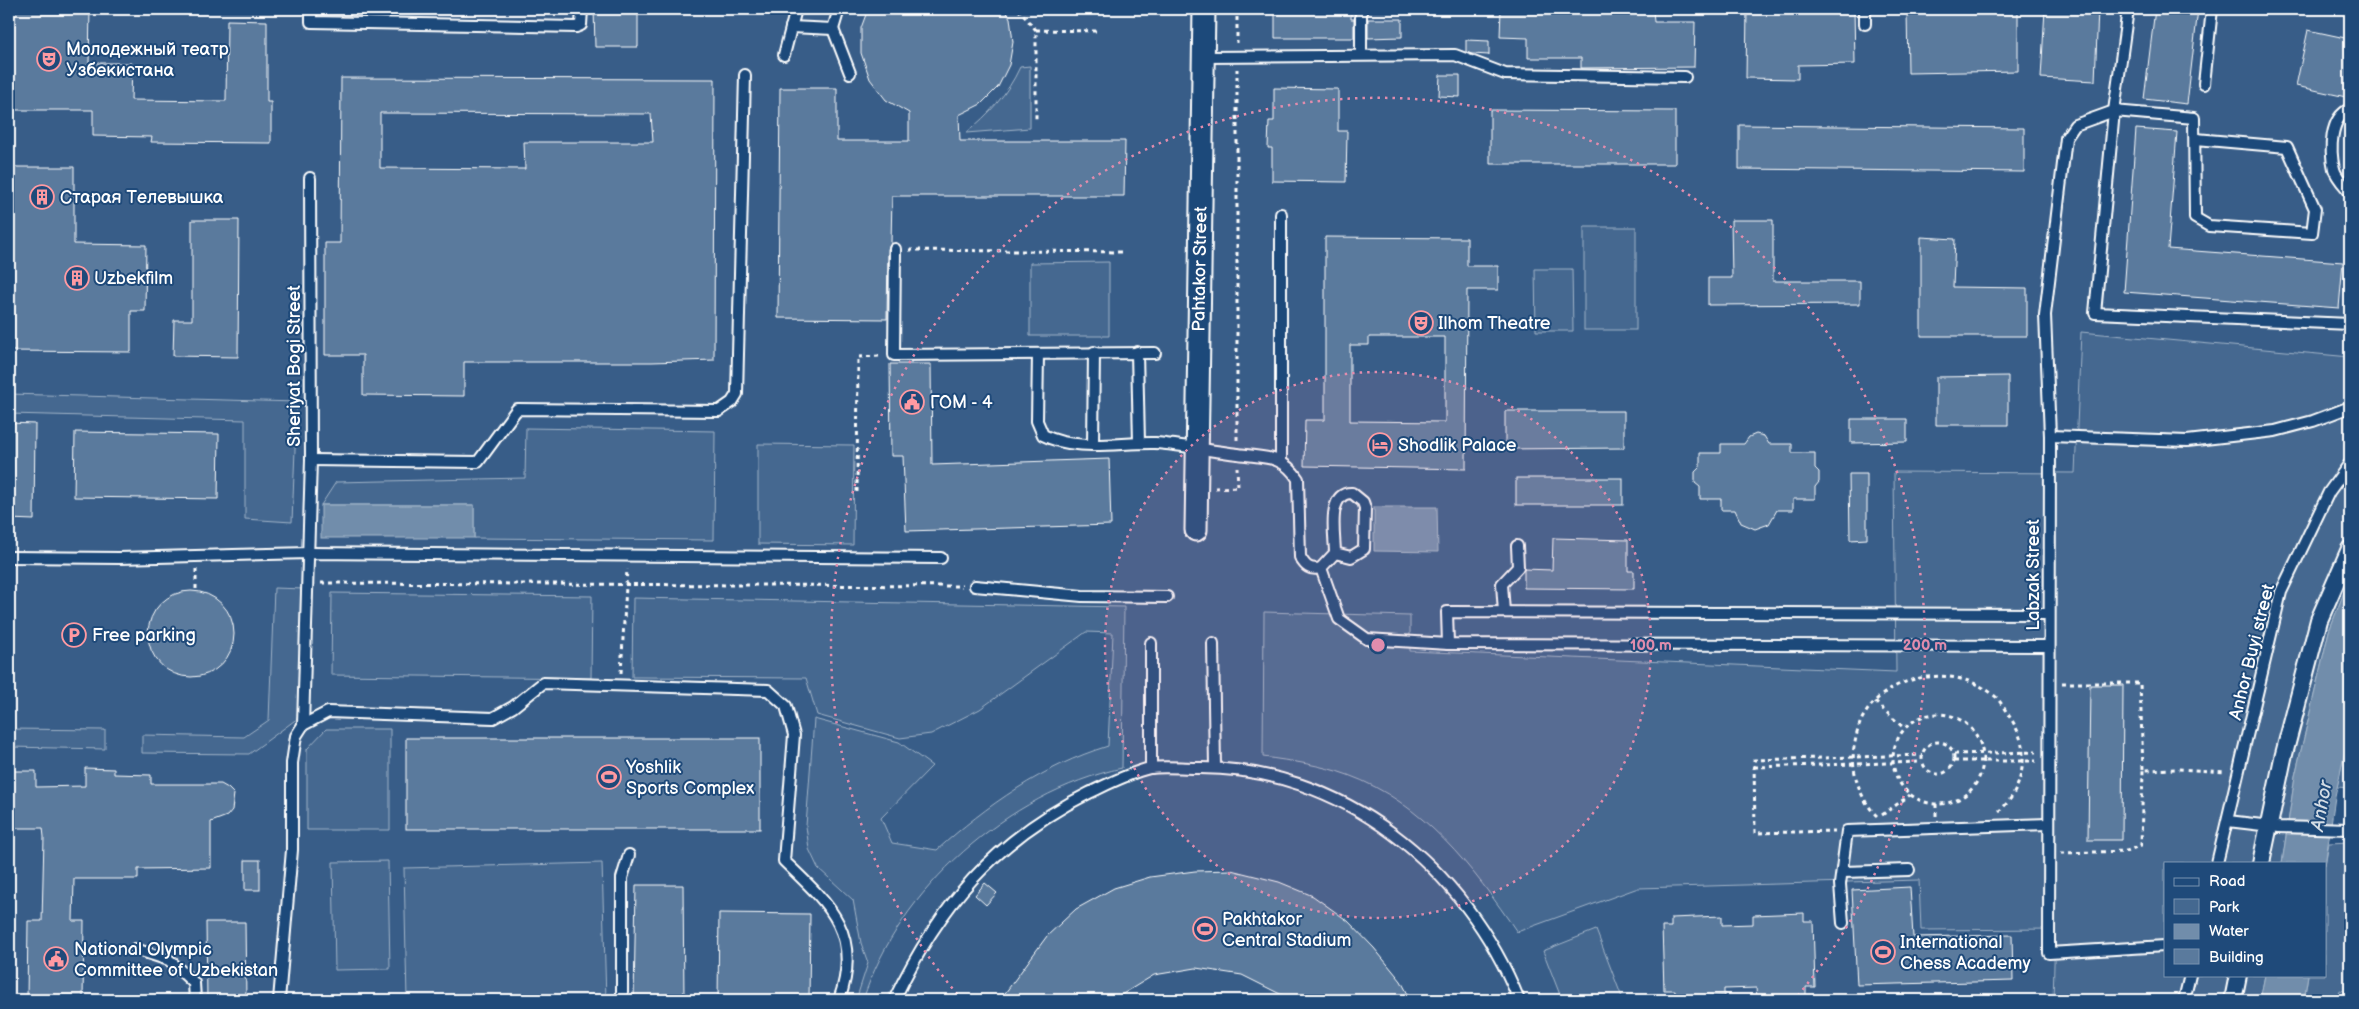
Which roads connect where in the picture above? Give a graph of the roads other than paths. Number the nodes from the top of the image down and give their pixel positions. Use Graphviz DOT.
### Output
graph roads {
  1 [pos="311,9"];
  2 [pos="582,9"];
  3 [pos="796,9"];
  4 [pos="839,9"];
  5 [pos="1204,9"];
  6 [pos="1361,9"];
  7 [pos="1864,9"];
  8 [pos="2128,9"];
  9 [pos="2212,9"];
  10 [pos="1865,24"];
  11 [pos="791,27"];
  12 [pos="833,29"];
  13 [pos="784,55"];
  14 [pos="1361,55"];
  15 [pos="1203,57"];
  16 [pos="850,73"];
  17 [pos="745,75"];
  18 [pos="1686,77"];
  19 [pos="2204,84"];
  20 [pos="2350,110"];
  21 [pos="2114,111"];
  22 [pos="2196,139"];
  23 [pos="310,178"];
  24 [pos="2350,192"];
  25 [pos="1281,214"];
  26 [pos="895,250"];
  27 [pos="2350,324"];
  28 [pos="1094,352"];
  29 [pos="1138,352"];
  30 [pos="1155,353"];
  31 [pos="1038,354"];
  32 [pos="2350,407"];
  33 [pos="2050,436"];
  34 [pos="1139,443"];
  35 [pos="1093,445"];
  36 [pos="1197,447"];
  37 [pos="311,460"];
  38 [pos="1281,461"];
  39 [pos="2350,463"];
  40 [pos="1196,530"];
  41 [pos="1517,546"];
  42 [pos="2350,549"];
  43 [pos="309,553"];
  44 [pos="1335,553"];
  45 [pos="9,556"];
  46 [pos="941,558"];
  47 [pos="1321,568"];
  48 [pos="976,586"];
  49 [pos="1166,597"];
  50 [pos="1504,612"];
  51 [pos="2049,614"];
  52 [pos="1151,643"];
  53 [pos="1213,643"];
  54 [pos="1448,644"];
  55 [pos="2049,646"];
  56 [pos="303,725"];
  57 [pos="1151,768"];
  58 [pos="1215,768"];
  59 [pos="2228,821"];
  60 [pos="2048,824"];
  61 [pos="2274,826"];
  62 [pos="2350,829"];
  63 [pos="629,855"];
  64 [pos="2217,862"];
  65 [pos="2261,862"];
  66 [pos="1910,870"];
  67 [pos="1843,872"];
  68 [pos="1843,923"];
  69 [pos="2164,946"];
  70 [pos="134,950"];
  71 [pos="2190,976"];
  72 [pos="2238,976"];
  73 [pos="195,1000"];
  74 [pos="278,1000"];
  75 [pos="622,1000"];
  76 [pos="839,1000"];
  77 [pos="894,1000"];
  78 [pos="1519,1000"];
  79 [pos="2184,1000"];
  80 [pos="2233,1000"];
  1 -- 2 [label="lane"];
  3 -- 11 [label="lane"];
  4 -- 12 [label="lane"];
  5 -- 15 [label="street, Pahtakor Street"];
  6 -- 14 [label="lane"];
  7 -- 10 [label="lane"];
  8 -- 21 [label="lane"];
  9 -- 19 [label="lane"];
  11 -- 12 [label="lane"];
  11 -- 13 [label="lane"];
  12 -- 16 [label="lane"];
  14 -- 15 [label="lane"];
  14 -- 18 [label="lane"];
  15 -- 36 [label="street, Pahtakor Street"];
  17 -- 37 [label="lane"];
  20 -- 24 [label="lane"];
  21 -- 22 [label="lane"];
  21 -- 27 [label="lane"];
  21 -- 33 [label="lane, Labzak Street"];
  22 -- 22 [label="lane"];
  23 -- 37 [label="lane, Sheriyat Bogi Street"];
  25 -- 38 [label="lane"];
  26 -- 31 [label="lane"];
  28 -- 29 [label="lane"];
  28 -- 31 [label="lane"];
  28 -- 35 [label="lane"];
  29 -- 30 [label="lane"];
  29 -- 34 [label="lane"];
  31 -- 35 [label="lane"];
  32 -- 33 [label="lane"];
  33 -- 51 [label="lane, Labzak Street"];
  34 -- 35 [label="lane"];
  34 -- 36 [label="lane"];
  36 -- 38 [label="lane"];
  36 -- 40 [label="street, Pahtakor Street"];
  37 -- 43 [label="lane, Sheriyat Bogi Street"];
  38 -- 47 [label="lane"];
  39 -- 59 [label="lane, Anhor Buyi street"];
  41 -- 50 [label="lane"];
  42 -- 61 [label="street"];
  43 -- 45 [label="lane"];
  43 -- 46 [label="lane"];
  43 -- 56 [label="lane, Sheriyat Bogi Street"];
  44 -- 44 [label="lane"];
  44 -- 47 [label="lane"];
  47 -- 54 [label="lane"];
  48 -- 49 [label="lane"];
  50 -- 51 [label="lane"];
  50 -- 54 [label="lane"];
  51 -- 55 [label="lane, Labzak Street"];
  52 -- 57 [label="lane"];
  53 -- 58 [label="lane"];
  54 -- 55 [label="lane"];
  55 -- 60 [label="lane, Labzak Street"];
  56 -- 74 [label="lane, Sheriyat Bogi Street"];
  56 -- 76 [label="lane"];
  57 -- 58 [label="lane"];
  57 -- 77 [label="lane"];
  58 -- 78 [label="lane"];
  59 -- 61 [label="lane"];
  59 -- 64 [label="lane, Anhor Buyi street"];
  60 -- 67 [label="lane"];
  60 -- 69 [label="lane, Labzak Street"];
  61 -- 62 [label="lane"];
  61 -- 65 [label="street"];
  63 -- 75 [label="lane"];
  66 -- 67 [label="lane"];
  67 -- 68 [label="lane"];
  70 -- 73 [label="lane"];
  71 -- 79 [label="lane"];
  72 -- 80 [label="street"];
}
